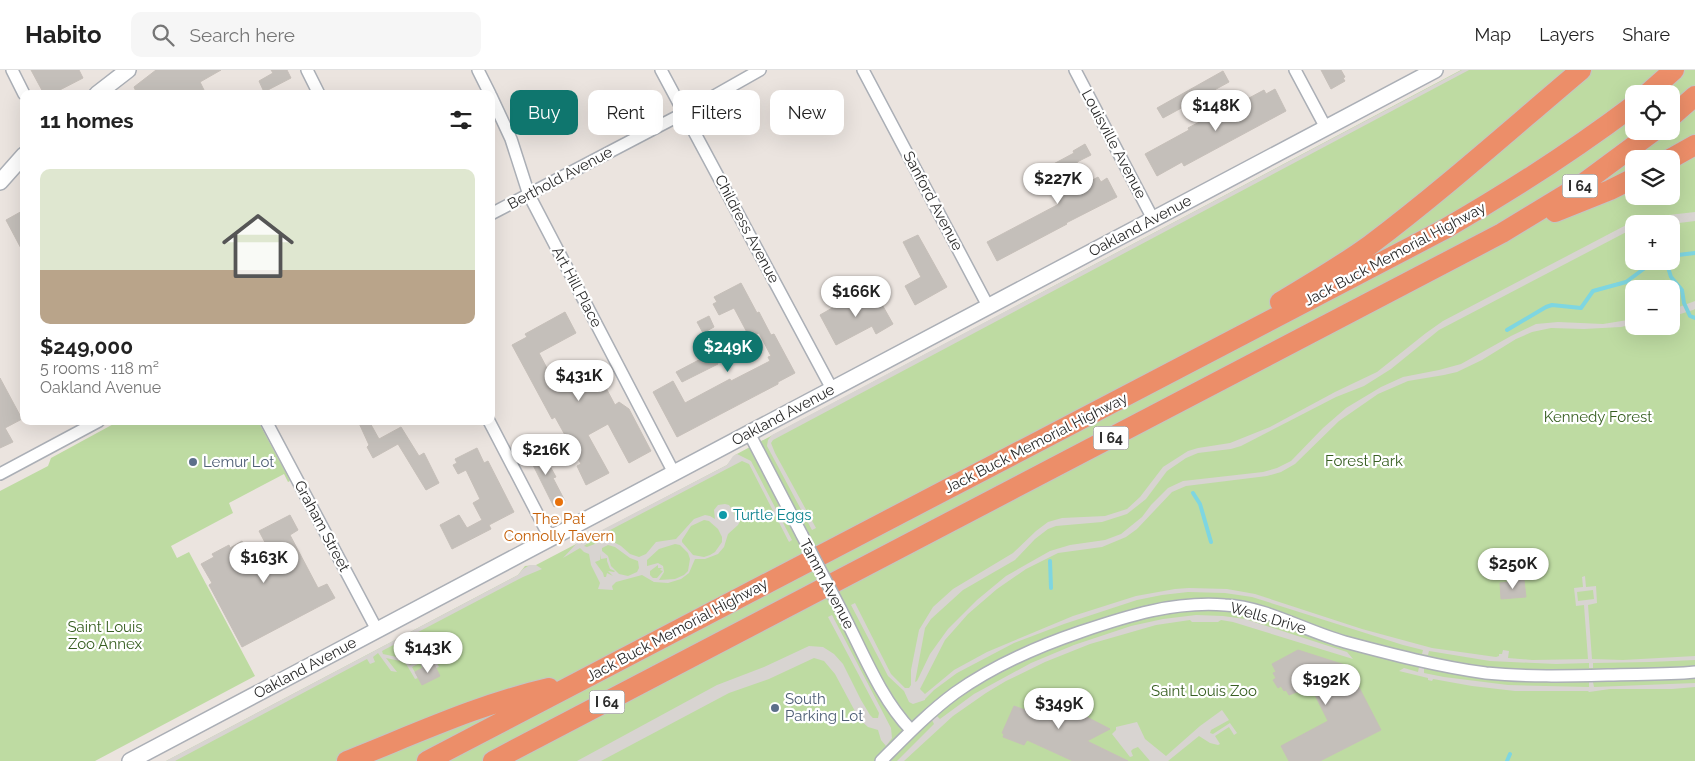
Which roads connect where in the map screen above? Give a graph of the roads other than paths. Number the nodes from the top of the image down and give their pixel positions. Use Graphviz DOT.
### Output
graph roads {
  1 [pos="12,70"];
  2 [pos="128,70"];
  3 [pos="307,70"];
  4 [pos="478,70"];
  5 [pos="662,70"];
  6 [pos="760,70"];
  7 [pos="863,70"];
  8 [pos="1076,70"];
  9 [pos="1294,70"];
  10 [pos="1435,70"];
  11 [pos="1581,70"];
  12 [pos="1674,70"];
  13 [pos="1657,85"];
  14 [pos="22,90"];
  15 [pos="102,90"];
  16 [pos="317,90"];
  17 [pos="488,90"];
  18 [pos="725,90"];
  19 [pos="673,92"];
  20 [pos="1695,96"];
  21 [pos="495,104"];
  22 [pos="1680,108"];
  23 [pos="1625,112"];
  24 [pos="673,119"];
  25 [pos="1326,128"];
  26 [pos="696,135"];
  27 [pos="1642,140"];
  28 [pos="1695,145"];
  29 [pos="1680,153"];
  30 [pos="20,160"];
  31 [pos="0,182"];
  32 [pos="1625,182"];
  33 [pos="529,195"];
  34 [pos="495,212"];
  35 [pos="1153,219"];
  36 [pos="1502,233"];
  37 [pos="988,306"];
  38 [pos="1198,359"];
  39 [pos="832,389"];
  40 [pos="92,425"];
  41 [pos="268,425"];
  42 [pos="491,425"];
  43 [pos="749,433"];
  44 [pos="674,473"];
  45 [pos="0,474"];
  46 [pos="550,538"];
  47 [pos="377,630"];
  48 [pos="1695,672"];
  49 [pos="580,681"];
  50 [pos="911,730"];
  51 [pos="130,761"];
  52 [pos="346,761"];
  53 [pos="427,761"];
  54 [pos="493,761"];
  55 [pos="881,761"];
  1 -- 14 [label="street"];
  2 -- 15 [label="street"];
  3 -- 16 [label="street"];
  4 -- 17 [label="street, Art Hill Place"];
  5 -- 19 [label="street, Childress Avenue"];
  6 -- 18 [label="street, Berthold Avenue"];
  7 -- 37 [label="street, Sanford Avenue"];
  8 -- 35 [label="street, Louisville Avenue"];
  9 -- 25 [label="street"];
  10 -- 25 [label="street, Oakland Avenue"];
  11 -- 38 [label="highway"];
  12 -- 13 [label="highway"];
  20 -- 22 [label="highway"];
  21 -- 33 [label="street, Art Hill Place"];
  23 -- 38 [label="highway, Jack Buck Memorial Highway / I 64"];
  24 -- 33 [label="street, Berthold Avenue"];
  25 -- 35 [label="street, Oakland Avenue"];
  26 -- 39 [label="street, Childress Avenue"];
  27 -- 36 [label="highway, Jack Buck Memorial Highway / I 64"];
  28 -- 29 [label="highway"];
  30 -- 31 [label="street"];
  32 -- 36 [label="highway"];
  33 -- 34 [label="street, Berthold Avenue"];
  33 -- 44 [label="street, Art Hill Place"];
  35 -- 37 [label="street, Oakland Avenue"];
  36 -- 54 [label="highway, Jack Buck Memorial Highway / I 64"];
  37 -- 39 [label="street, Oakland Avenue"];
  38 -- 49 [label="highway, Jack Buck Memorial Highway / I 64"];
  39 -- 43 [label="street, Oakland Avenue"];
  40 -- 45 [label="street"];
  41 -- 47 [label="street, Graham Street"];
  42 -- 46 [label="street"];
  43 -- 44 [label="street, Oakland Avenue"];
  43 -- 50 [label="street, Tamm Avenue, bridge"];
  44 -- 46 [label="street, Oakland Avenue"];
  46 -- 47 [label="street, Oakland Avenue"];
  47 -- 51 [label="street, Oakland Avenue"];
  48 -- 50 [label="street, Wells Drive"];
  49 -- 52 [label="highway"];
  49 -- 53 [label="highway, Jack Buck Memorial Highway / I 64"];
  50 -- 55 [label="street, Wells Drive"];
}
